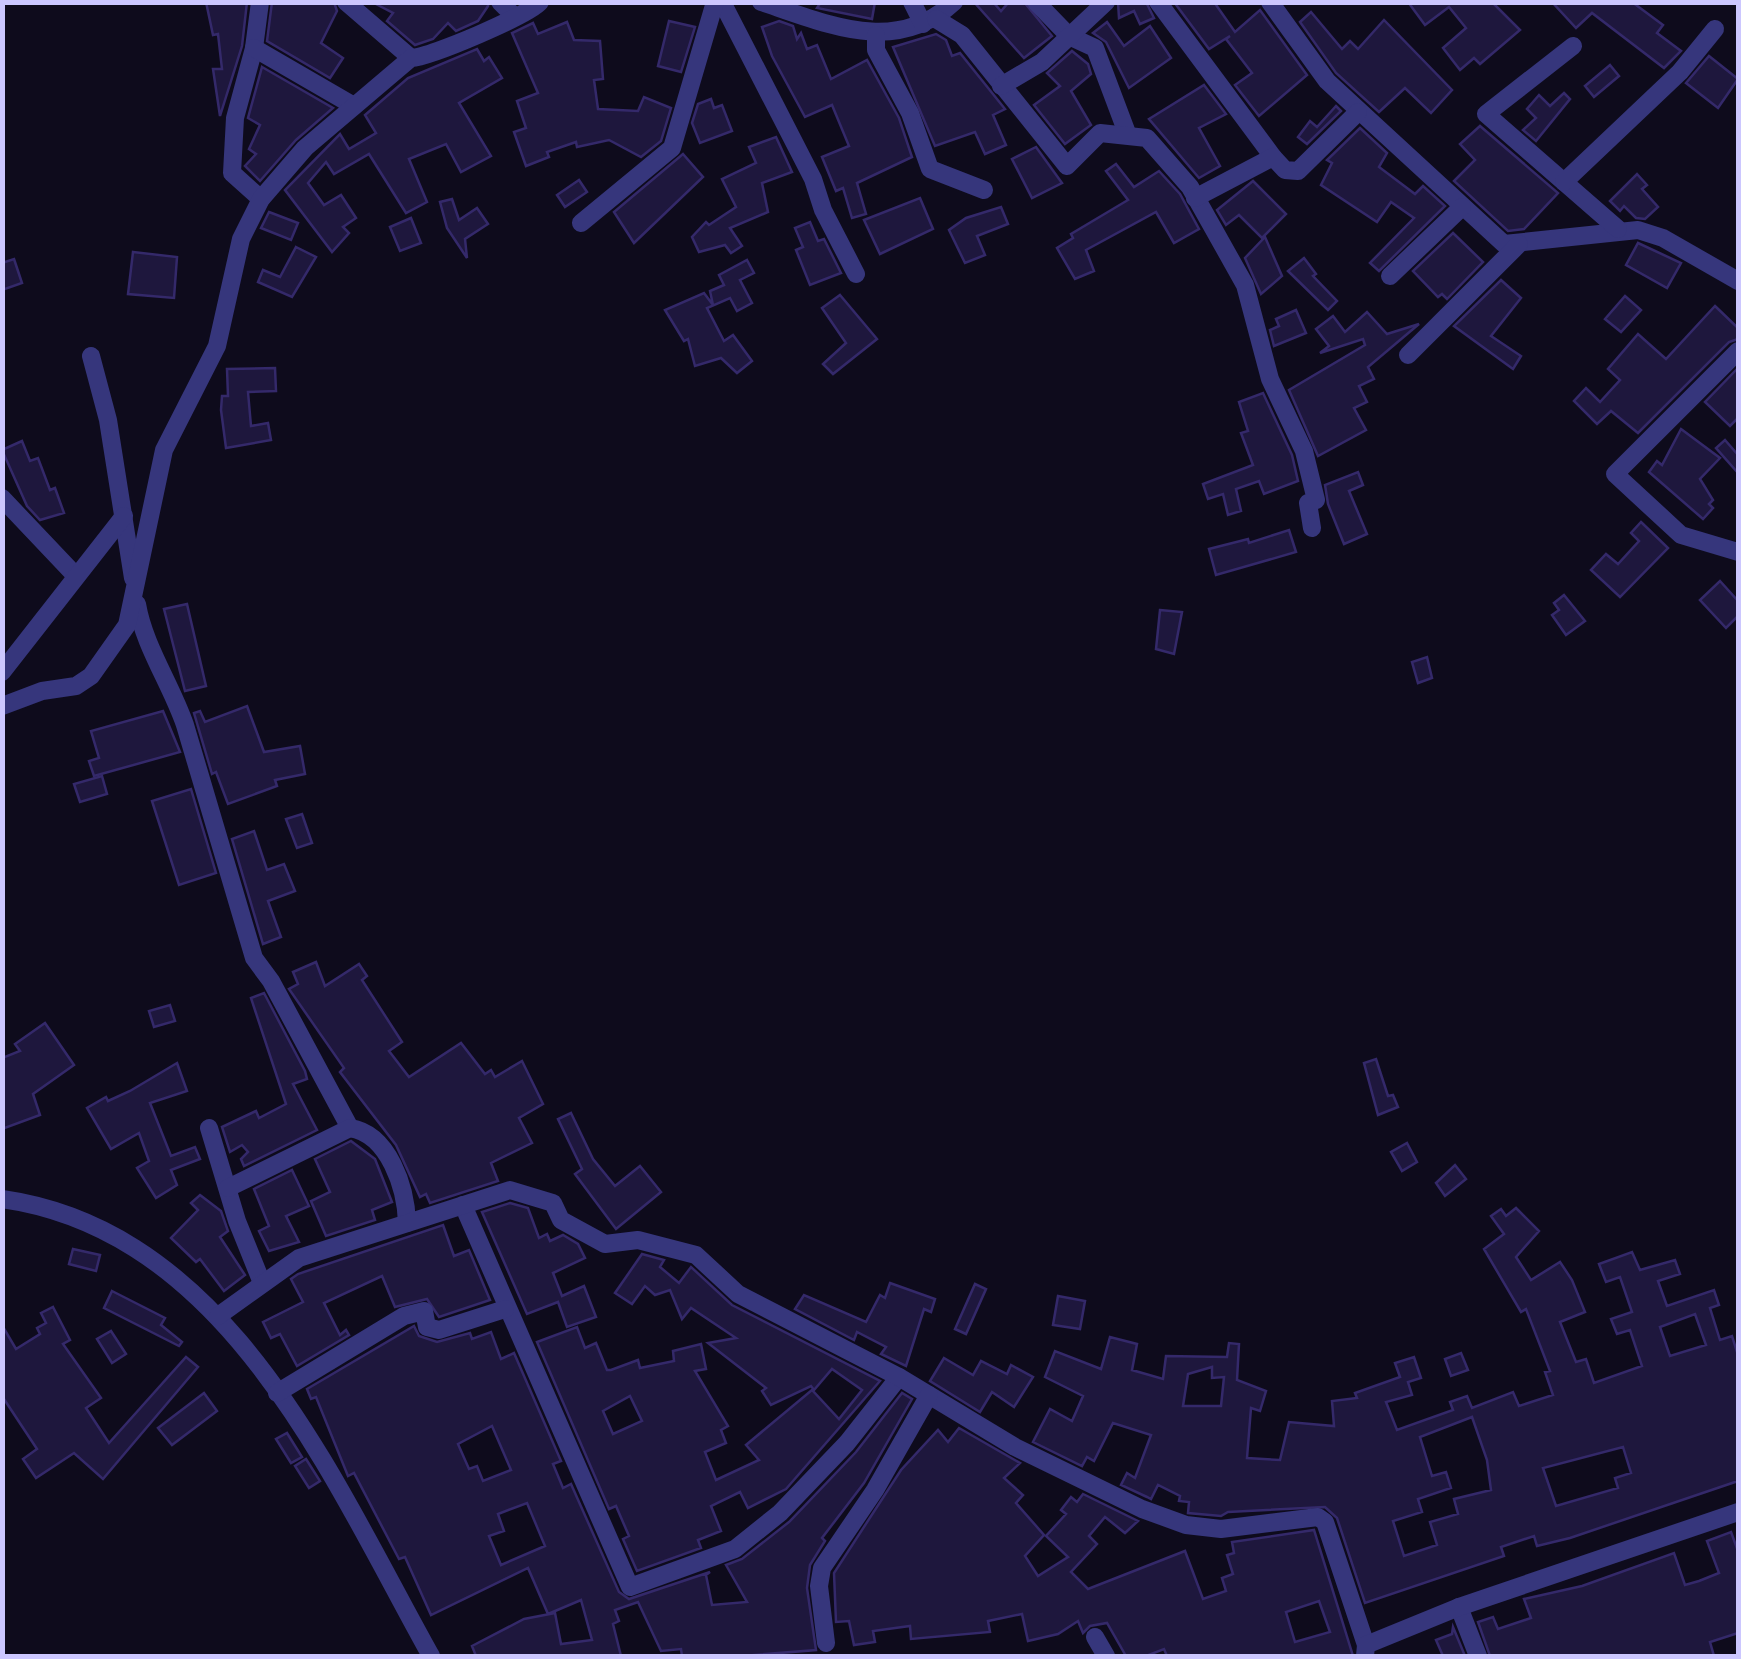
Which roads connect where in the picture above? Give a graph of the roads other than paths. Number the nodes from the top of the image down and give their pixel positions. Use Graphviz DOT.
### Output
graph roads {
  1 [pos="260,2"];
  2 [pos="346,2"];
  3 [pos="500,2"];
  4 [pos="540,2"];
  5 [pos="718,2"];
  6 [pos="761,2"];
  7 [pos="912,2"];
  8 [pos="954,2"];
  9 [pos="1036,2"];
  10 [pos="1106,2"];
  11 [pos="1158,2"];
  12 [pos="1270,2"];
  13 [pos="515,17"];
  14 [pos="929,22"];
  15 [pos="1715,30"];
  16 [pos="876,35"];
  17 [pos="1069,36"];
  18 [pos="1573,46"];
  19 [pos="254,48"];
  20 [pos="411,58"];
  21 [pos="1000,86"];
  22 [pos="354,106"];
  23 [pos="1358,112"];
  24 [pos="1127,133"];
  25 [pos="1273,157"];
  26 [pos="1564,182"];
  27 [pos="984,190"];
  28 [pos="261,198"];
  29 [pos="1195,198"];
  30 [pos="1462,206"];
  31 [pos="581,223"];
  32 [pos="1618,229"];
  33 [pos="1519,244"];
  34 [pos="856,274"];
  35 [pos="1390,276"];
  36 [pos="1738,281"];
  37 [pos="1738,351"];
  38 [pos="91,356"];
  39 [pos="1408,356"];
  40 [pos="2,498"];
  41 [pos="124,516"];
  42 [pos="1312,528"];
  43 [pos="1738,552"];
  44 [pos="75,575"];
  45 [pos="136,595"];
  46 [pos="2,672"];
  47 [pos="2,706"];
  48 [pos="208,1128"];
  49 [pos="350,1128"];
  50 [pos="228,1188"];
  51 [pos="2,1199"];
  52 [pos="464,1205"];
  53 [pos="407,1223"];
  54 [pos="262,1283"];
  55 [pos="505,1309"];
  56 [pos="218,1316"];
  57 [pos="899,1377"];
  58 [pos="277,1393"];
  59 [pos="929,1395"];
  60 [pos="1738,1512"];
  61 [pos="1459,1607"];
  62 [pos="1094,1637"];
  63 [pos="826,1643"];
  64 [pos="1365,1651"];
  65 [pos="432,1656"];
  66 [pos="1106,1656"];
  67 [pos="1478,1656"];
  1 -- 19 [label="street"];
  2 -- 20 [label="street"];
  3 -- 13 [label="street"];
  4 -- 13 [label="street"];
  5 -- 31 [label="street"];
  5 -- 34 [label="street"];
  6 -- 16 [label="street"];
  7 -- 14 [label="street"];
  8 -- 14 [label="street"];
  9 -- 17 [label="street"];
  10 -- 17 [label="street"];
  11 -- 25 [label="street"];
  12 -- 23 [label="street"];
  13 -- 20 [label="street"];
  14 -- 16 [label="street"];
  14 -- 21 [label="street"];
  15 -- 26 [label="street"];
  16 -- 27 [label="street"];
  17 -- 21 [label="street"];
  17 -- 24 [label="street"];
  18 -- 26 [label="street"];
  19 -- 22 [label="street"];
  19 -- 28 [label="street"];
  20 -- 22 [label="street"];
  21 -- 24 [label="street"];
  22 -- 28 [label="street"];
  23 -- 25 [label="street"];
  23 -- 30 [label="street"];
  24 -- 29 [label="street"];
  25 -- 29 [label="street"];
  26 -- 32 [label="street"];
  28 -- 45 [label="street"];
  29 -- 42 [label="street"];
  30 -- 33 [label="street"];
  30 -- 35 [label="street"];
  32 -- 33 [label="street"];
  32 -- 36 [label="street"];
  33 -- 39 [label="street"];
  37 -- 43 [label="street"];
  38 -- 41 [label="street"];
  40 -- 44 [label="street"];
  41 -- 44 [label="street"];
  41 -- 45 [label="street"];
  44 -- 46 [label="street"];
  45 -- 47 [label="street"];
  45 -- 49 [label="street"];
  48 -- 50 [label="street"];
  49 -- 50 [label="street"];
  49 -- 53 [label="street"];
  50 -- 54 [label="street"];
  51 -- 56 [label="street"];
  52 -- 53 [label="street"];
  52 -- 55 [label="street"];
  52 -- 57 [label="street"];
  53 -- 54 [label="street"];
  54 -- 56 [label="street"];
  55 -- 57 [label="street"];
  55 -- 58 [label="street"];
  56 -- 58 [label="street"];
  57 -- 59 [label="street"];
  58 -- 65 [label="street"];
  59 -- 63 [label="street"];
  59 -- 64 [label="street"];
  60 -- 61 [label="street"];
  61 -- 64 [label="street"];
  61 -- 67 [label="street"];
  62 -- 66 [label="street"];
}
